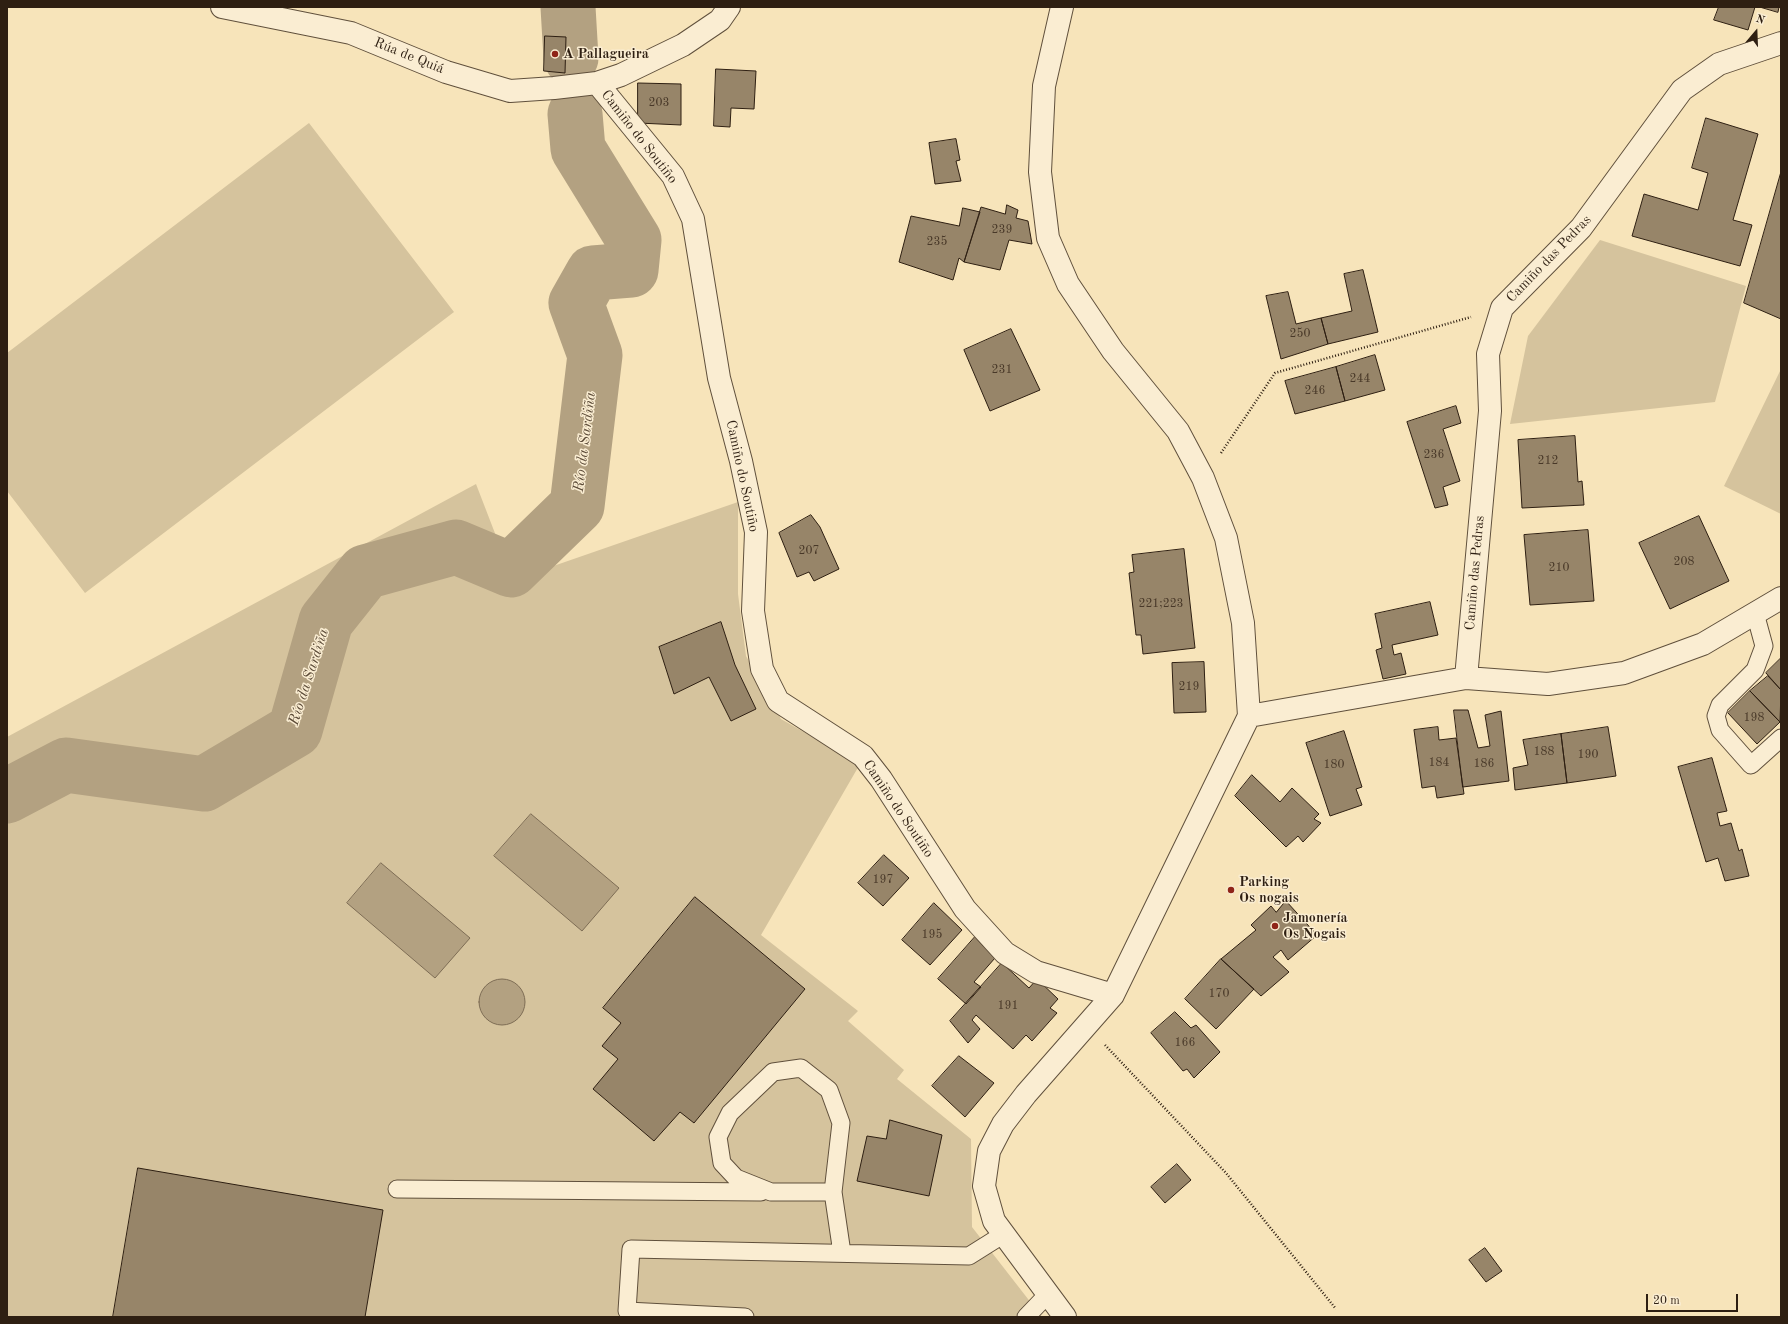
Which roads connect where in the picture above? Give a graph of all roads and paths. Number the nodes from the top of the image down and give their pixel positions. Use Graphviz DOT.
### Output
graph roads {
  1 [pos="222,7"];
  2 [pos="729,7"];
  3 [pos="1062,7"];
  4 [pos="1779,39"];
  5 [pos="597,83"];
  6 [pos="1502,308"];
  7 [pos="1203,478"];
  8 [pos="1781,598"];
  9 [pos="1755,613"];
  10 [pos="1466,678"];
  11 [pos="1249,716"];
  12 [pos="1781,738"];
  13 [pos="1113,995"];
  14 [pos="1086,1025"];
  15 [pos="397,1190"];
  16 [pos="771,1192"];
  17 [pos="832,1192"];
  18 [pos="1004,1234"];
  19 [pos="842,1253"];
  20 [pos="1048,1294"];
  21 [pos="1336,1309"];
  22 [pos="627,1314"];
  23 [pos="744,1317"];
  24 [pos="1026,1317"];
  25 [pos="1065,1317"];
  1 -- 5 [label="street, Rúa de Quiá"];
  2 -- 5 [label="street, Rúa de Quiá"];
  3 -- 7 [label="street"];
  4 -- 6 [label="street, Camiño das Pedras"];
  5 -- 13 [label="street, Camiño do Soutiño"];
  6 -- 7 [label="path"];
  6 -- 10 [label="street, Camiño das Pedras"];
  7 -- 11 [label="street"];
  8 -- 9 [label="street"];
  9 -- 10 [label="street"];
  9 -- 12 [label="lane"];
  10 -- 11 [label="street"];
  11 -- 13 [label="street"];
  13 -- 14 [label="street"];
  14 -- 18 [label="street"];
  14 -- 21 [label="path"];
  15 -- 16 [label="lane"];
  16 -- 17 [label="lane"];
  16 -- 17 [label="lane"];
  17 -- 19 [label="lane"];
  18 -- 19 [label="lane"];
  18 -- 20 [label="street"];
  19 -- 22 [label="lane"];
  20 -- 24 [label="lane"];
  20 -- 25 [label="street"];
  22 -- 23 [label="lane"];
}
